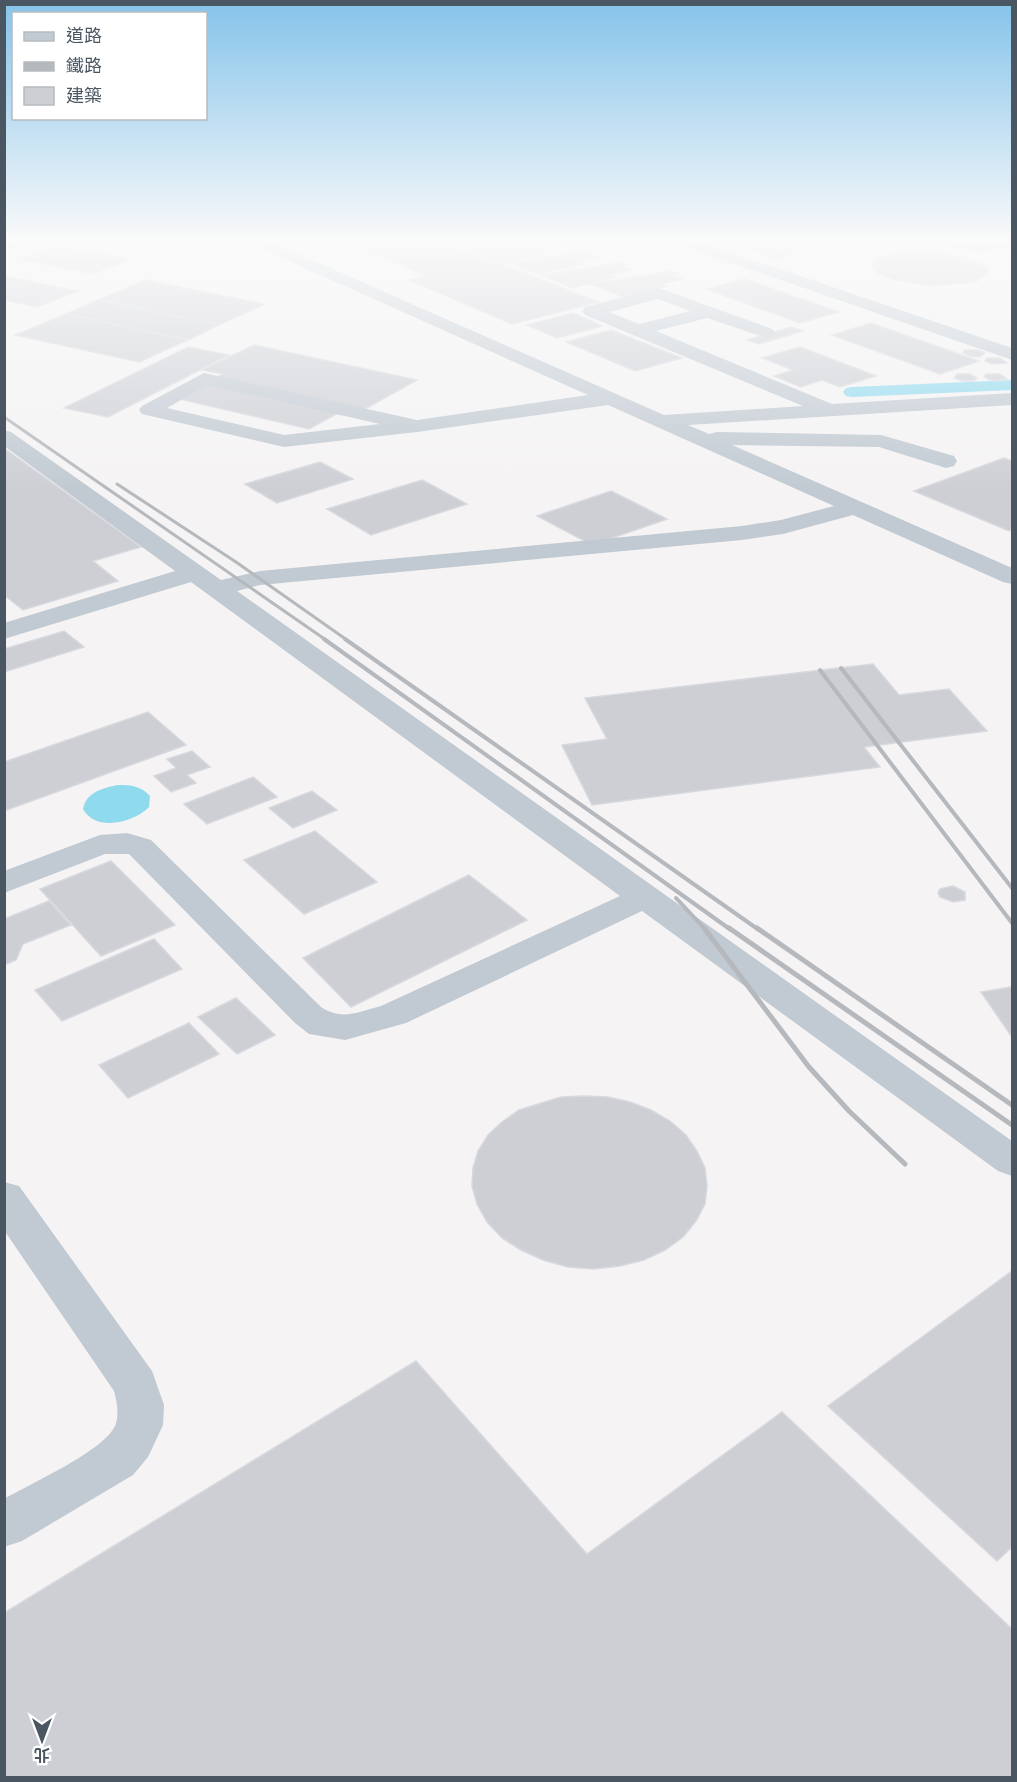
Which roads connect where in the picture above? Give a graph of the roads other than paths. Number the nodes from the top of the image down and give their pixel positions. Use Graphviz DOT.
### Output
graph roads {
  1 [pos="445,324"];
  2 [pos="624,324"];
  3 [pos="661,324"];
  4 [pos="742,324"];
  5 [pos="925,324"];
  6 [pos="638,330"];
  7 [pos="766,333"];
  8 [pos="1012,354"];
  9 [pos="612,398"];
  10 [pos="1012,399"];
  11 [pos="828,409"];
  12 [pos="662,420"];
  13 [pos="417,426"];
  14 [pos="4,436"];
  15 [pos="701,438"];
  16 [pos="946,461"];
  17 [pos="856,507"];
  18 [pos="1012,577"];
  19 [pos="207,581"];
  20 [pos="6,628"];
  21 [pos="4,883"];
  22 [pos="645,897"];
  23 [pos="1012,1161"];
  24 [pos="4,1197"];
  25 [pos="4,1525"];
  1 -- 9 [label="lane"];
  2 -- 6 [label="lane"];
  3 -- 6 [label="lane"];
  4 -- 7 [label="lane"];
  5 -- 8 [label="lane"];
  6 -- 11 [label="lane"];
  9 -- 12 [label="lane"];
  9 -- 13 [label="lane"];
  10 -- 11 [label="lane"];
  11 -- 12 [label="lane"];
  12 -- 15 [label="lane"];
  13 -- 13 [label="lane"];
  14 -- 19 [label="lane"];
  15 -- 16 [label="lane"];
  15 -- 17 [label="lane"];
  17 -- 18 [label="lane"];
  17 -- 19 [label="lane"];
  19 -- 20 [label="lane"];
  19 -- 22 [label="lane"];
  21 -- 22 [label="lane"];
  22 -- 23 [label="lane"];
  24 -- 25 [label="lane"];
}
